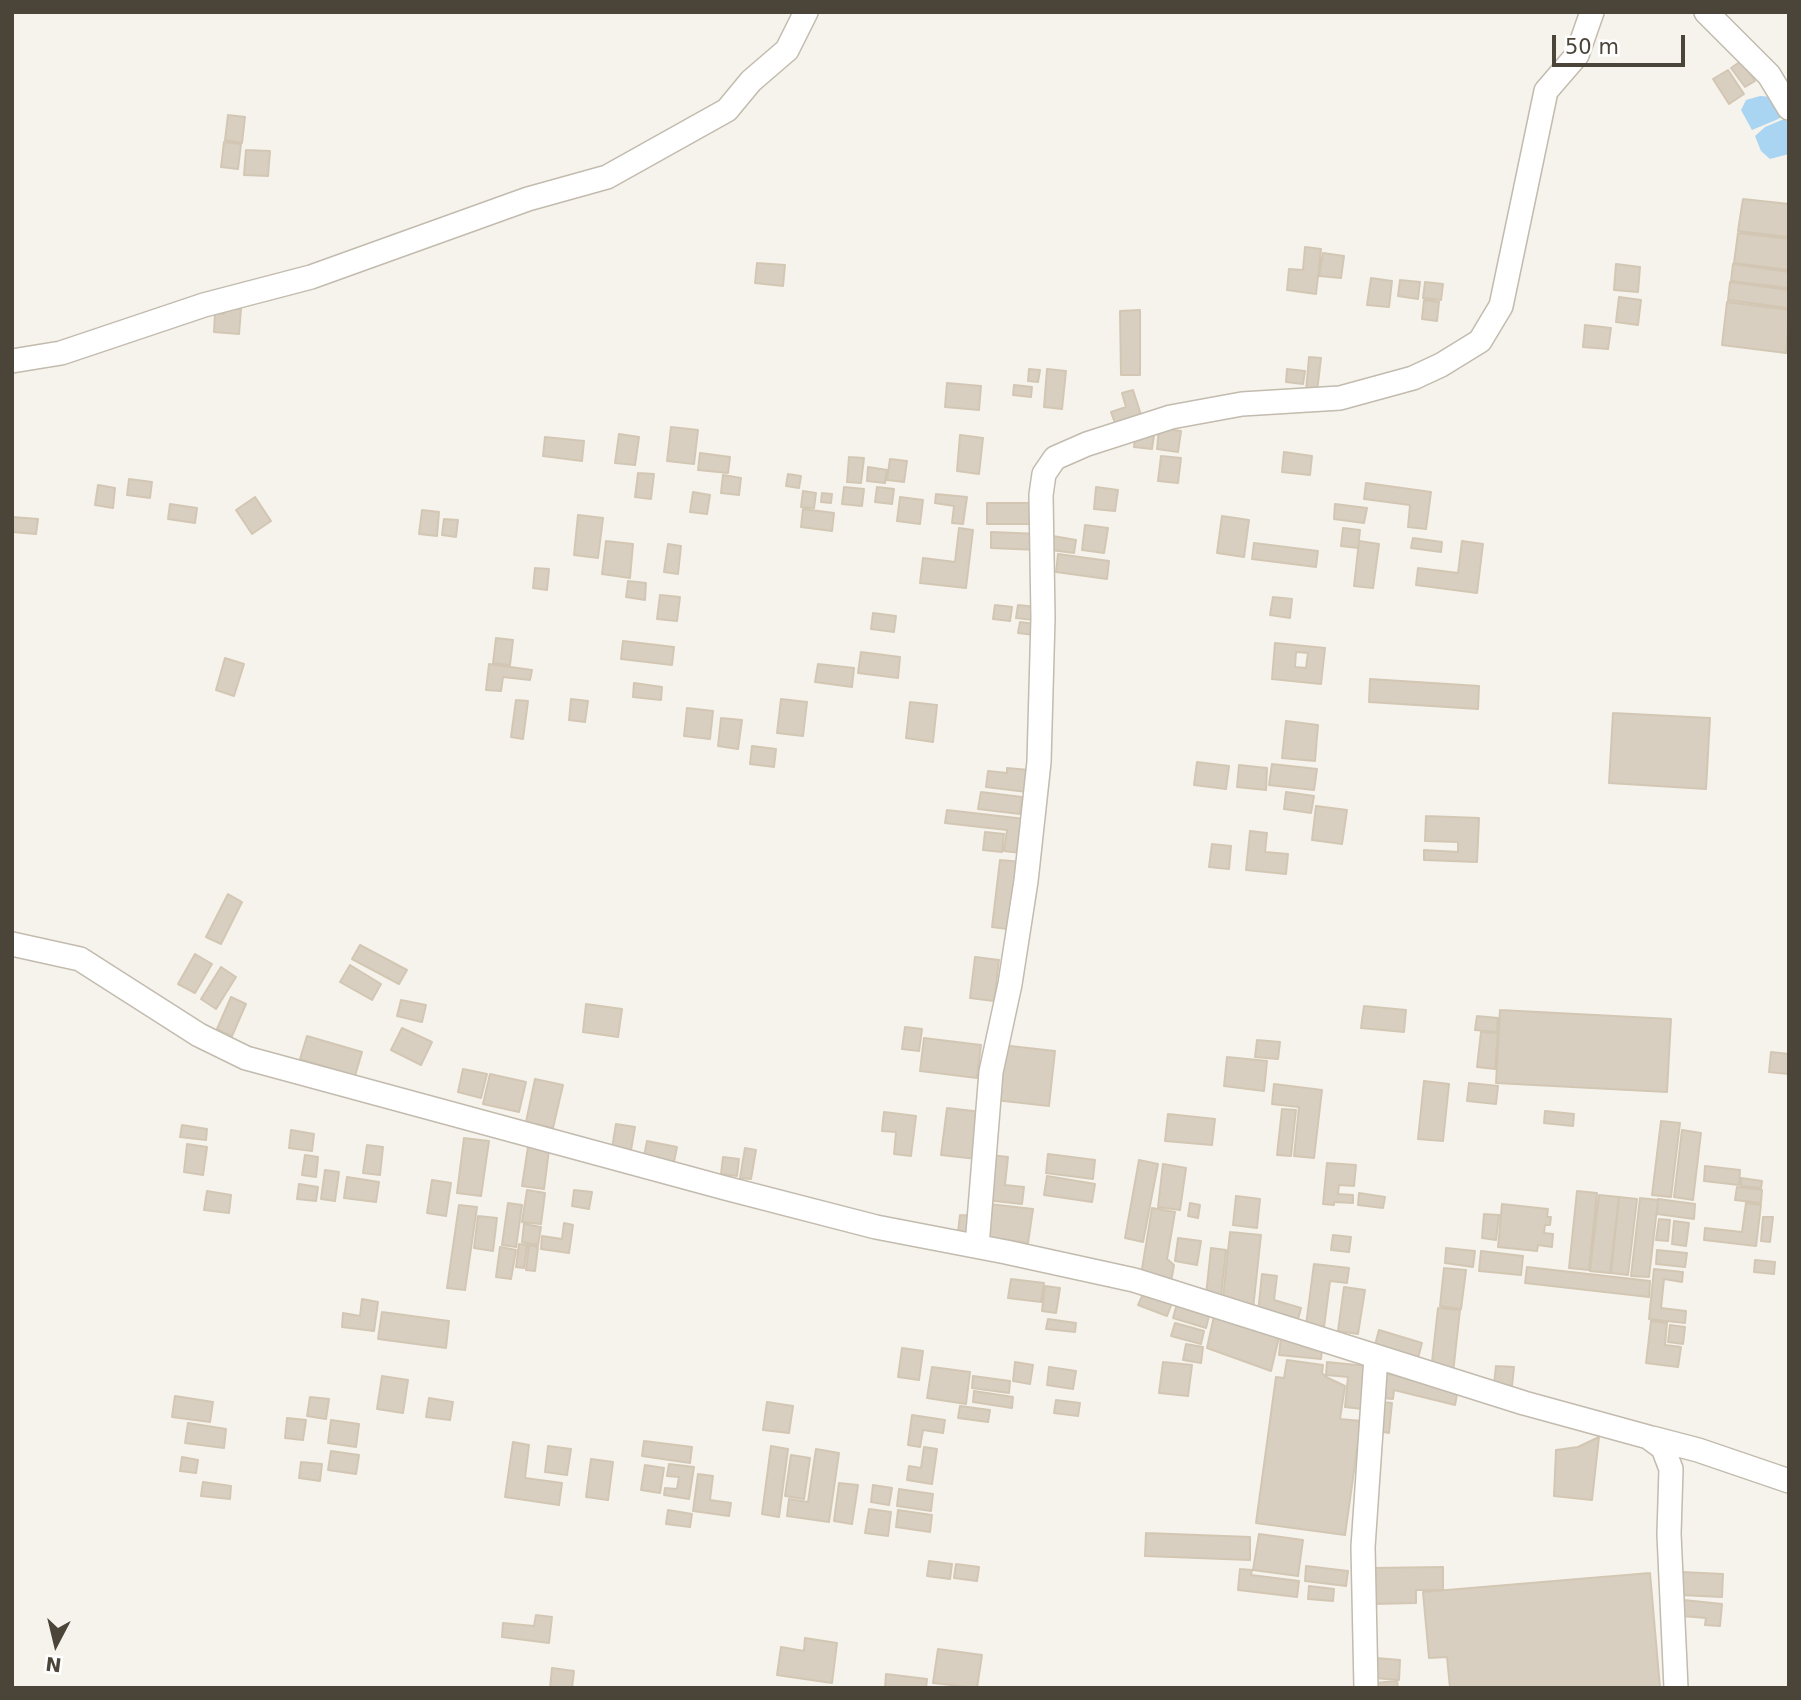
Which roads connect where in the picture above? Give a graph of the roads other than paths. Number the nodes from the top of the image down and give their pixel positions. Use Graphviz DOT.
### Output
graph roads {
  1 [pos="806,12"];
  2 [pos="1592,12"];
  3 [pos="1706,12"];
  4 [pos="1789,108"];
  5 [pos="12,361"];
  6 [pos="12,944"];
  7 [pos="977,1246"];
  8 [pos="1376,1357"];
  9 [pos="1648,1437"];
  10 [pos="1789,1481"];
  11 [pos="1366,1688"];
  12 [pos="1676,1688"];
  1 -- 5 [label="street"];
  2 -- 7 [label="street"];
  3 -- 4 [label="street"];
  6 -- 7 [label="street"];
  7 -- 8 [label="street"];
  8 -- 9 [label="street"];
  8 -- 11 [label="street"];
  9 -- 10 [label="street"];
  9 -- 12 [label="street"];
}
